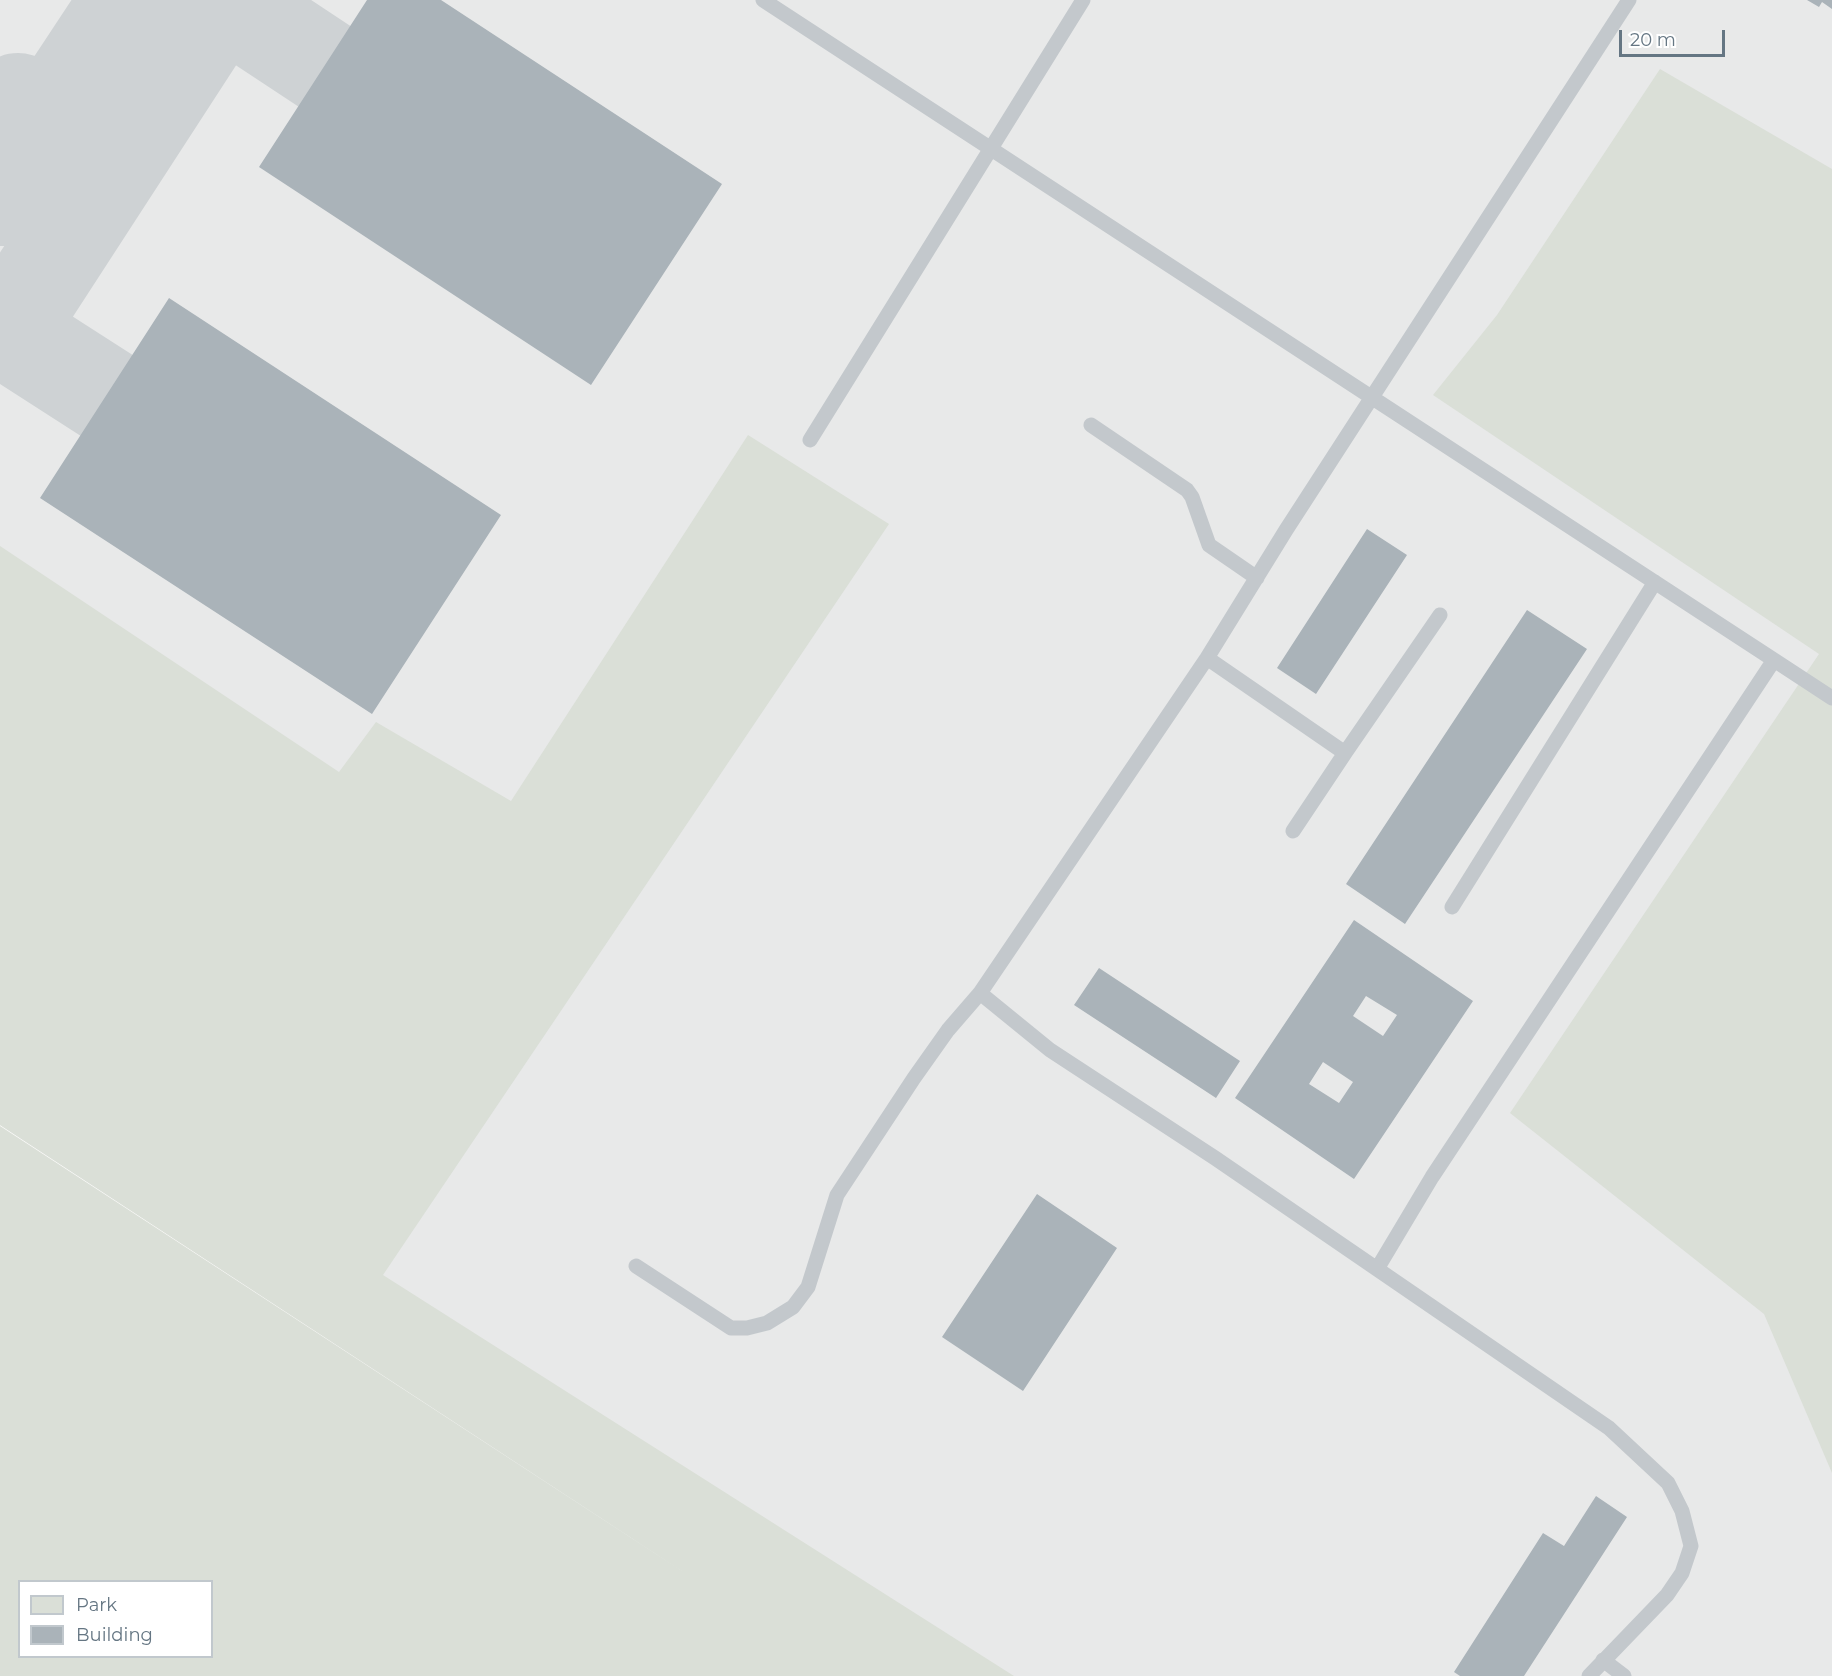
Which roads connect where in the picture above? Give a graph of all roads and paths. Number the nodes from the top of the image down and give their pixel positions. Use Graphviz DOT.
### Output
graph roads {
  1 [pos="764,0"];
  2 [pos="1083,0"];
  3 [pos="1629,0"];
  4 [pos="992,147"];
  5 [pos="1371,398"];
  6 [pos="1091,425"];
  7 [pos="810,440"];
  8 [pos="1257,578"];
  9 [pos="1655,582"];
  10 [pos="1440,615"];
  11 [pos="1206,658"];
  12 [pos="1774,660"];
  13 [pos="1832,698"];
  14 [pos="1345,753"];
  15 [pos="1293,831"];
  16 [pos="1452,907"];
  17 [pos="980,993"];
  18 [pos="636,1266"];
  19 [pos="1377,1269"];
  20 [pos="1603,1660"];
  21 [pos="1589,1676"];
  22 [pos="1624,1676"];
  1 -- 4 [label="lane"];
  2 -- 4 [label="lane"];
  3 -- 5 [label="lane"];
  4 -- 5 [label="lane"];
  4 -- 7 [label="lane"];
  5 -- 8 [label="lane"];
  5 -- 9 [label="lane"];
  6 -- 8 [label="lane"];
  8 -- 11 [label="lane"];
  9 -- 12 [label="lane"];
  9 -- 16 [label="lane"];
  10 -- 14 [label="lane"];
  11 -- 14 [label="lane"];
  11 -- 17 [label="lane"];
  12 -- 13 [label="lane"];
  12 -- 19 [label="lane"];
  14 -- 15 [label="lane"];
  17 -- 18 [label="lane"];
  17 -- 19 [label="lane"];
  19 -- 20 [label="lane"];
  20 -- 21 [label="lane"];
  20 -- 22 [label="lane"];
}
